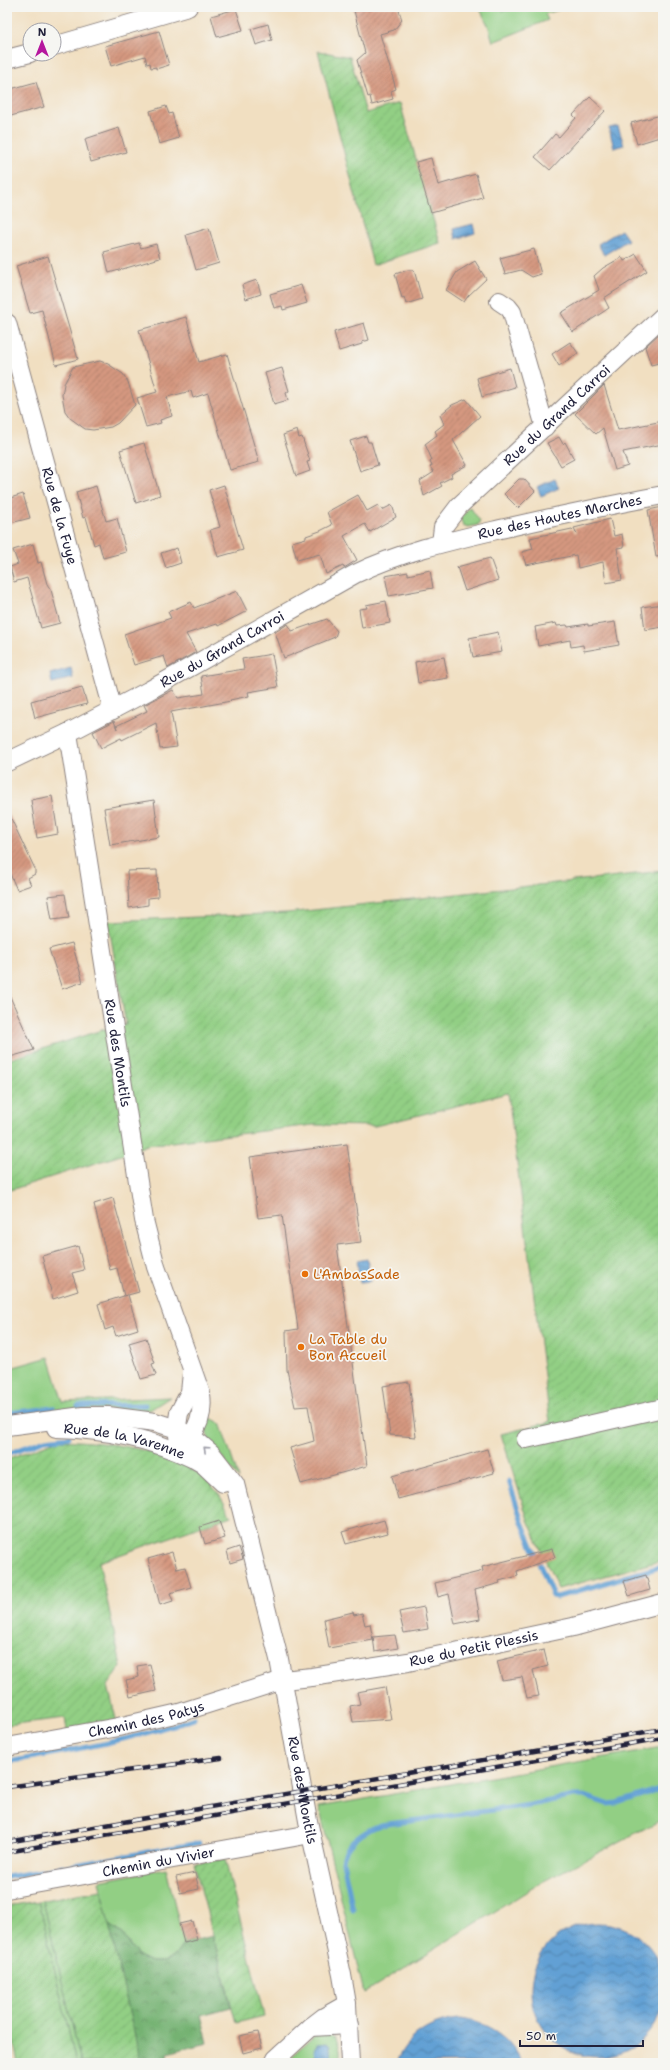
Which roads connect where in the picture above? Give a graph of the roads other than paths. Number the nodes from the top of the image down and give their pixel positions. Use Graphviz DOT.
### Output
graph roads {
  1 [pos="188,7"];
  2 [pos="62,44"];
  3 [pos="22,55"];
  4 [pos="7,60"];
  5 [pos="499,300"];
  6 [pos="663,316"];
  7 [pos="7,323"];
  8 [pos="545,427"];
  9 [pos="663,495"];
  10 [pos="449,541"];
  11 [pos="113,710"];
  12 [pos="68,733"];
  13 [pos="7,762"];
  14 [pos="191,1367"];
  15 [pos="182,1406"];
  16 [pos="663,1408"];
  17 [pos="155,1422"];
  18 [pos="7,1426"];
  19 [pos="7,1430"];
  20 [pos="88,1430"];
  21 [pos="182,1434"];
  22 [pos="526,1439"];
  23 [pos="192,1458"];
  24 [pos="244,1518"];
  25 [pos="663,1603"];
  26 [pos="283,1680"];
  27 [pos="7,1747"];
  28 [pos="311,1834"];
  29 [pos="7,1889"];
  30 [pos="347,2004"];
  31 [pos="349,2025"];
  32 [pos="311,2027"];
  33 [pos="274,2063"];
  34 [pos="350,2063"];
  1 -- 2 [label="street"];
  3 -- 4 [label="street"];
  5 -- 8 [label="street"];
  6 -- 8 [label="street, Rue du Grand Carroi"];
  7 -- 11 [label="street, Rue de la Fuye"];
  8 -- 10 [label="street, Rue du Grand Carroi"];
  9 -- 10 [label="street, Rue des Hautes Marches"];
  10 -- 11 [label="street, Rue du Grand Carroi"];
  11 -- 12 [label="street, Rue du Grand Carroi"];
  12 -- 13 [label="street, Rue du Grand Carroi"];
  12 -- 14 [label="street, Rue des Montils"];
  14 -- 15 [label="street, Rue des Montils"];
  14 -- 21 [label="street, Rue des Montils"];
  15 -- 17 [label="street, Rue des Montils"];
  15 -- 21 [label="street, Rue des Montils"];
  16 -- 22 [label="street"];
  17 -- 18 [label="street, Rue de la Varenne"];
  17 -- 21 [label="street, Rue de la Varenne"];
  19 -- 20 [label="street, Rue de la Varenne"];
  20 -- 21 [label="street"];
  20 -- 23 [label="street, Rue de la Varenne"];
  21 -- 23 [label="street, Rue des Montils"];
  24 -- 21 [label="street, Rue des Montils, one-way"];
  23 -- 24 [label="street, Rue des Montils"];
  24 -- 26 [label="street, Rue des Montils"];
  25 -- 26 [label="street, Rue du Petit Plessis"];
  26 -- 27 [label="street, Chemin des Patys"];
  26 -- 28 [label="street, Rue des Montils"];
  28 -- 29 [label="street, Chemin du Vivier"];
  28 -- 30 [label="street, Rue des Montils"];
  30 -- 31 [label="street, Rue des Montils"];
  30 -- 32 [label="street"];
  31 -- 32 [label="street"];
  31 -- 34 [label="street, Rue des Montils"];
  32 -- 33 [label="street"];
}
